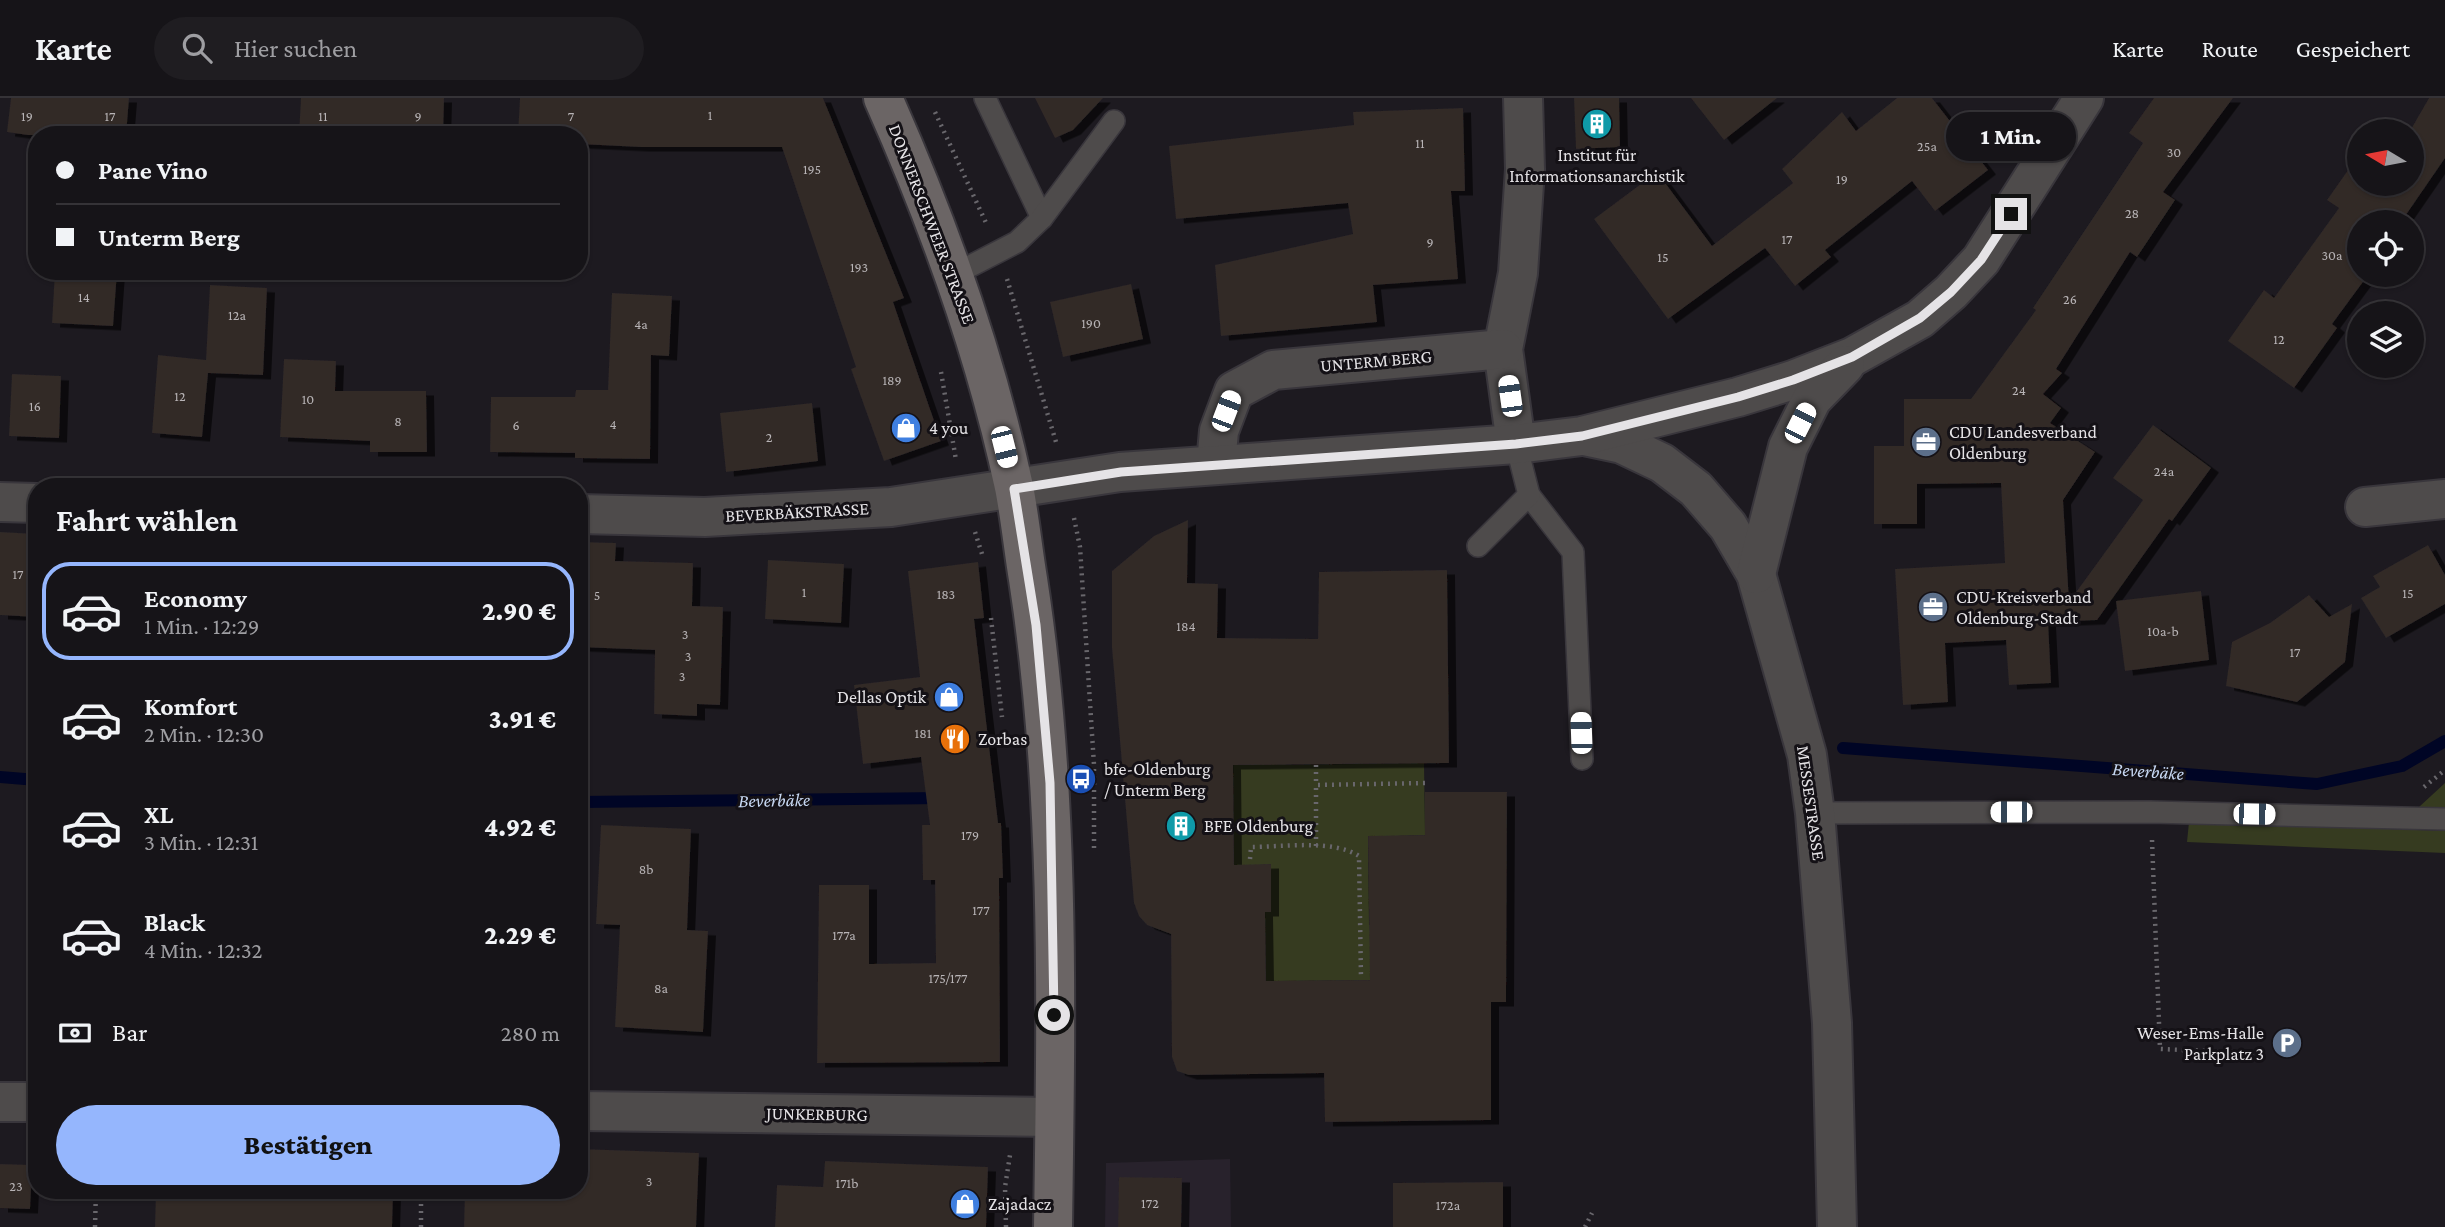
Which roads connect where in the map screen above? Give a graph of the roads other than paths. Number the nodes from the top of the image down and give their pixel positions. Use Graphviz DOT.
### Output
graph roads {
  1 [pos="883,98"];
  2 [pos="985,98"];
  3 [pos="1523,98"];
  4 [pos="2084,98"];
  5 [pos="1114,121"];
  6 [pos="1042,218"];
  7 [pos="955,274"];
  8 [pos="1503,349"];
  9 [pos="1852,357"];
  10 [pos="1582,436"];
  11 [pos="1516,444"];
  12 [pos="1216,464"];
  13 [pos="1014,489"];
  14 [pos="1530,495"];
  15 [pos="2445,499"];
  16 [pos="0,502"];
  17 [pos="28,503"];
  18 [pos="2365,506"];
  19 [pos="588,514"];
  20 [pos="1478,545"];
  21 [pos="1756,574"];
  22 [pos="1582,759"];
  23 [pos="1815,813"];
  24 [pos="2445,819"];
  25 [pos="0,1102"];
  26 [pos="28,1102"];
  27 [pos="588,1111"];
  28 [pos="1054,1117"];
  29 [pos="1053,1227"];
  30 [pos="1837,1227"];
  1 -- 7 [label="main road, DONNERSCHWEER STRASSE"];
  2 -- 6 [label="lane"];
  3 -- 8 [label="street"];
  4 -- 9 [label="street"];
  5 -- 6 [label="lane"];
  6 -- 7 [label="lane"];
  7 -- 13 [label="main road, DONNERSCHWEER STRASSE"];
  8 -- 11 [label="street"];
  8 -- 12 [label="street, UNTERM BERG"];
  9 -- 10 [label="street"];
  9 -- 21 [label="street"];
  10 -- 11 [label="street"];
  10 -- 21 [label="street, MESSESTRASSE"];
  11 -- 12 [label="street"];
  11 -- 14 [label="lane"];
  12 -- 13 [label="street"];
  13 -- 19 [label="street, BEVERBÄKSTRASSE"];
  13 -- 28 [label="main road, DONNERSCHWEER STRASSE"];
  14 -- 20 [label="lane"];
  14 -- 22 [label="lane"];
  15 -- 18 [label="street"];
  16 -- 17 [label="street"];
  21 -- 23 [label="street, MESSESTRASSE"];
  23 -- 24 [label="lane"];
  23 -- 30 [label="street, MESSESTRASSE"];
  25 -- 26 [label="street"];
  27 -- 28 [label="street, JUNKERBURG"];
  28 -- 29 [label="main road, DONNERSCHWEER STRASSE"];
}
